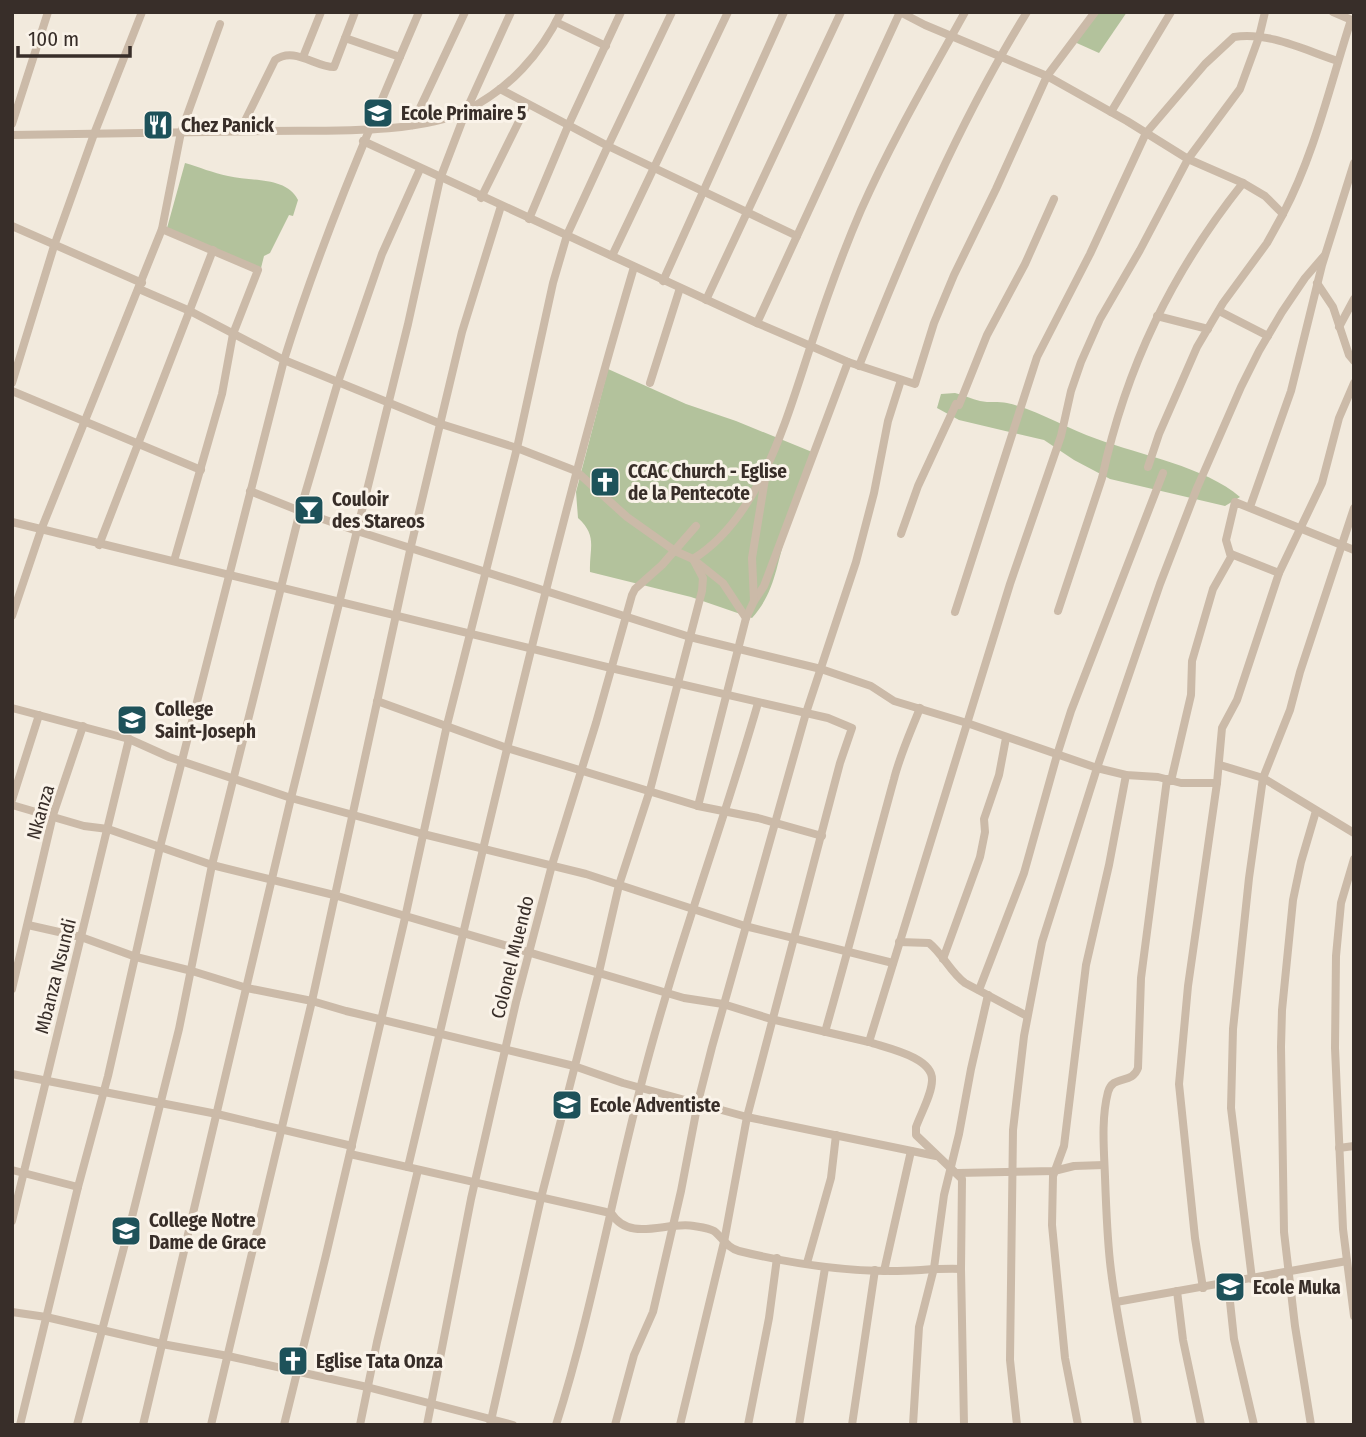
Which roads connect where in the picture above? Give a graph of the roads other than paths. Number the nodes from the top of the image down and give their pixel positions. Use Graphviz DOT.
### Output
graph roads {
  1 [pos="48,12"];
  2 [pos="142,12"];
  3 [pos="321,12"];
  4 [pos="355,12"];
  5 [pos="419,12"];
  6 [pos="466,12"];
  7 [pos="511,12"];
  8 [pos="561,12"];
  9 [pos="621,12"];
  10 [pos="672,12"];
  11 [pos="728,12"];
  12 [pos="784,12"];
  13 [pos="841,12"];
  14 [pos="900,12"];
  15 [pos="965,12"];
  16 [pos="1027,12"];
  17 [pos="1095,12"];
  18 [pos="1171,12"];
  19 [pos="1265,12"];
  20 [pos="1333,12"];
  21 [pos="1352,20"];
  22 [pos="556,22"];
  23 [pos="220,24"];
  24 [pos="952,36"];
  25 [pos="1259,37"];
  26 [pos="345,38"];
  27 [pos="606,46"];
  28 [pos="1000,55"];
  29 [pos="303,57"];
  30 [pos="400,57"];
  31 [pos="1338,61"];
  32 [pos="1047,76"];
  33 [pos="500,89"];
  34 [pos="527,105"];
  35 [pos="466,111"];
  36 [pos="1111,112"];
  37 [pos="12,124"];
  38 [pos="412,125"];
  39 [pos="568,126"];
  40 [pos="368,129"];
  41 [pos="240,131"];
  42 [pos="181,132"];
  43 [pos="1146,133"];
  44 [pos="94,134"];
  45 [pos="12,135"];
  46 [pos="363,141"];
  47 [pos="608,146"];
  48 [pos="1188,159"];
  49 [pos="1354,163"];
  50 [pos="654,167"];
  51 [pos="420,169"];
  52 [pos="440,178"];
  53 [pos="1243,183"];
  54 [pos="704,192"];
  55 [pos="481,198"];
  56 [pos="1054,199"];
  57 [pos="501,206"];
  58 [pos="747,212"];
  59 [pos="1283,214"];
  60 [pos="529,219"];
  61 [pos="12,226"];
  62 [pos="162,229"];
  63 [pos="567,235"];
  64 [pos="797,236"];
  65 [pos="54,246"];
  66 [pos="213,250"];
  67 [pos="612,256"];
  68 [pos="1324,256"];
  69 [pos="634,267"];
  70 [pos="663,281"];
  71 [pos="1317,283"];
  72 [pos="141,286"];
  73 [pos="680,288"];
  74 [pos="1354,299"];
  75 [pos="706,300"];
  76 [pos="190,311"];
  77 [pos="1219,311"];
  78 [pos="1157,316"];
  79 [pos="757,323"];
  80 [pos="1339,327"];
  81 [pos="1208,329"];
  82 [pos="233,334"];
  83 [pos="1268,336"];
  84 [pos="811,346"];
  85 [pos="284,360"];
  86 [pos="848,362"];
  87 [pos="1354,362"];
  88 [pos="859,366"];
  89 [pos="901,380"];
  90 [pos="338,382"];
  91 [pos="12,383"];
  92 [pos="650,383"];
  93 [pos="1354,383"];
  94 [pos="12,391"];
  95 [pos="387,403"];
  96 [pos="86,422"];
  97 [pos="441,424"];
  98 [pos="137,445"];
  99 [pos="517,448"];
  100 [pos="767,465"];
  101 [pos="1149,467"];
  102 [pos="201,470"];
  103 [pos="576,471"];
  104 [pos="1163,473"];
  105 [pos="250,491"];
  106 [pos="1250,507"];
  107 [pos="1354,508"];
  108 [pos="300,511"];
  109 [pos="12,522"];
  110 [pos="696,526"];
  111 [pos="1300,528"];
  112 [pos="41,530"];
  113 [pos="357,531"];
  114 [pos="901,534"];
  115 [pos="99,545"];
  116 [pos="1343,545"];
  117 [pos="411,546"];
  118 [pos="1354,550"];
  119 [pos="674,551"];
  120 [pos="1231,554"];
  121 [pos="693,559"];
  122 [pos="174,561"];
  123 [pos="485,571"];
  124 [pos="1279,573"];
  125 [pos="229,576"];
  126 [pos="282,588"];
  127 [pos="546,590"];
  128 [pos="754,601"];
  129 [pos="339,603"];
  130 [pos="1058,611"];
  131 [pos="956,612"];
  132 [pos="12,615"];
  133 [pos="396,615"];
  134 [pos="625,617"];
  135 [pos="746,618"];
  136 [pos="469,634"];
  137 [pos="690,637"];
  138 [pos="533,648"];
  139 [pos="739,648"];
  140 [pos="611,668"];
  141 [pos="821,669"];
  142 [pos="679,684"];
  143 [pos="727,695"];
  144 [pos="377,701"];
  145 [pos="758,703"];
  146 [pos="12,708"];
  147 [pos="920,708"];
  148 [pos="806,713"];
  149 [pos="39,715"];
  150 [pos="967,723"];
  151 [pos="447,725"];
  152 [pos="83,726"];
  153 [pos="1006,737"];
  154 [pos="129,739"];
  155 [pos="507,748"];
  156 [pos="1056,755"];
  157 [pos="182,760"];
  158 [pos="1220,765"];
  159 [pos="1097,768"];
  160 [pos="582,769"];
  161 [pos="1126,775"];
  162 [pos="1263,778"];
  163 [pos="234,780"];
  164 [pos="1169,780"];
  165 [pos="1217,783"];
  166 [pos="650,790"];
  167 [pos="291,798"];
  168 [pos="12,802"];
  169 [pos="698,806"];
  170 [pos="724,811"];
  171 [pos="1316,811"];
  172 [pos="352,814"];
  173 [pos="53,815"];
  174 [pos="777,823"];
  175 [pos="108,829"];
  176 [pos="1354,833"];
  177 [pos="422,834"];
  178 [pos="821,836"];
  179 [pos="160,847"];
  180 [pos="483,849"];
  181 [pos="1354,859"];
  182 [pos="552,864"];
  183 [pos="212,865"];
  184 [pos="272,881"];
  185 [pos="619,885"];
  186 [pos="334,895"];
  187 [pos="692,908"];
  188 [pos="405,918"];
  189 [pos="28,925"];
  190 [pos="745,926"];
  191 [pos="464,932"];
  192 [pos="81,937"];
  193 [pos="793,939"];
  194 [pos="899,942"];
  195 [pos="847,951"];
  196 [pos="528,952"];
  197 [pos="136,957"];
  198 [pos="943,959"];
  199 [pos="892,963"];
  200 [pos="192,971"];
  201 [pos="599,972"];
  202 [pos="247,988"];
  203 [pos="12,989"];
  204 [pos="979,990"];
  205 [pos="667,994"];
  206 [pos="988,995"];
  207 [pos="312,1001"];
  208 [pos="723,1004"];
  209 [pos="1027,1016"];
  210 [pos="380,1018"];
  211 [pos="771,1019"];
  212 [pos="440,1032"];
  213 [pos="825,1032"];
  214 [pos="869,1042"];
  215 [pos="505,1049"];
  216 [pos="574,1066"];
  217 [pos="12,1074"];
  218 [pos="45,1079"];
  219 [pos="640,1087"];
  220 [pos="103,1091"];
  221 [pos="160,1102"];
  222 [pos="698,1102"];
  223 [pos="217,1114"];
  224 [pos="747,1117"];
  225 [pos="282,1129"];
  226 [pos="836,1135"];
  227 [pos="1354,1146"];
  228 [pos="1339,1148"];
  229 [pos="351,1150"];
  230 [pos="911,1151"];
  231 [pos="940,1157"];
  232 [pos="1104,1165"];
  233 [pos="408,1167"];
  234 [pos="954,1169"];
  235 [pos="12,1170"];
  236 [pos="418,1170"];
  237 [pos="1054,1171"];
  238 [pos="24,1172"];
  239 [pos="1012,1173"];
  240 [pos="474,1183"];
  241 [pos="78,1187"];
  242 [pos="541,1198"];
  243 [pos="611,1213"];
  244 [pos="12,1221"];
  245 [pos="671,1227"];
  246 [pos="724,1242"];
  247 [pos="777,1258"];
  248 [pos="1347,1261"];
  249 [pos="807,1264"];
  250 [pos="825,1268"];
  251 [pos="934,1268"];
  252 [pos="961,1269"];
  253 [pos="880,1270"];
  254 [pos="1288,1272"];
  255 [pos="1252,1279"];
  256 [pos="1228,1283"];
  257 [pos="1203,1288"];
  258 [pos="1177,1291"];
  259 [pos="1115,1302"];
  260 [pos="12,1312"];
  261 [pos="1354,1316"];
  262 [pos="46,1317"];
  263 [pos="102,1329"];
  264 [pos="162,1344"];
  265 [pos="228,1356"];
  266 [pos="296,1372"];
  267 [pos="367,1387"];
  268 [pos="433,1403"];
  269 [pos="491,1422"];
  270 [pos="20,1425"];
  271 [pos="77,1425"];
  272 [pos="143,1425"];
  273 [pos="211,1425"];
  274 [pos="284,1425"];
  275 [pos="360,1425"];
  276 [pos="428,1425"];
  277 [pos="513,1425"];
  278 [pos="556,1425"];
  279 [pos="615,1425"];
  280 [pos="680,1425"];
  281 [pos="748,1425"];
  282 [pos="799,1425"];
  283 [pos="852,1425"];
  284 [pos="913,1425"];
  285 [pos="964,1425"];
  286 [pos="1017,1425"];
  287 [pos="1078,1425"];
  288 [pos="1138,1425"];
  289 [pos="1201,1425"];
  290 [pos="1254,1425"];
  291 [pos="1311,1425"];
  1 -- 37 [label="street"];
  2 -- 44 [label="street"];
  3 -- 29 [label="street"];
  4 -- 26 [label="street"];
  5 -- 30 [label="street"];
  6 -- 38 [label="street"];
  7 -- 35 [label="street"];
  8 -- 22 [label="street"];
  9 -- 27 [label="street"];
  10 -- 47 [label="street"];
  11 -- 50 [label="street"];
  12 -- 54 [label="street"];
  13 -- 58 [label="street"];
  14 -- 24 [label="street"];
  14 -- 64 [label="street"];
  15 -- 24 [label="street"];
  16 -- 28 [label="street"];
  17 -- 32 [label="street"];
  18 -- 36 [label="street"];
  19 -- 25 [label="street"];
  20 -- 21 [label="street"];
  21 -- 31 [label="street"];
  22 -- 27 [label="street"];
  22 -- 33 [label="street"];
  23 -- 42 [label="street"];
  24 -- 28 [label="street"];
  24 -- 84 [label="street"];
  25 -- 31 [label="street"];
  25 -- 43 [label="street"];
  25 -- 48 [label="street"];
  26 -- 29 [label="street"];
  26 -- 30 [label="street"];
  27 -- 39 [label="street"];
  28 -- 32 [label="street"];
  28 -- 88 [label="street"];
  29 -- 41 [label="street"];
  30 -- 40 [label="street"];
  31 -- 59 [label="street"];
  32 -- 36 [label="street"];
  32 -- 89 [label="street"];
  33 -- 34 [label="street"];
  33 -- 35 [label="street"];
  34 -- 39 [label="street"];
  34 -- 55 [label="street"];
  35 -- 38 [label="street"];
  35 -- 52 [label="street"];
  36 -- 43 [label="street"];
  38 -- 40 [label="street"];
  39 -- 47 [label="street"];
  39 -- 60 [label="street"];
  40 -- 41 [label="street"];
  40 -- 46 [label="street"];
  41 -- 42 [label="street"];
  42 -- 44 [label="street"];
  42 -- 62 [label="street"];
  43 -- 48 [label="street"];
  43 -- 131 [label="street"];
  44 -- 45 [label="street"];
  44 -- 65 [label="street"];
  46 -- 51 [label="street"];
  46 -- 85 [label="street"];
  47 -- 50 [label="street"];
  47 -- 63 [label="street"];
  48 -- 53 [label="street"];
  48 -- 150 [label="street"];
  49 -- 68 [label="street"];
  50 -- 54 [label="street"];
  50 -- 67 [label="street"];
  51 -- 52 [label="street"];
  51 -- 90 [label="street"];
  52 -- 55 [label="street"];
  52 -- 95 [label="street"];
  53 -- 59 [label="street"];
  53 -- 78 [label="street"];
  54 -- 58 [label="street"];
  54 -- 70 [label="street"];
  55 -- 57 [label="street"];
  56 -- 114 [label="street"];
  57 -- 60 [label="street"];
  57 -- 97 [label="street"];
  58 -- 64 [label="street"];
  58 -- 75 [label="street"];
  59 -- 77 [label="street"];
  60 -- 63 [label="street"];
  61 -- 65 [label="street"];
  62 -- 66 [label="street"];
  62 -- 72 [label="street"];
  63 -- 67 [label="street"];
  63 -- 99 [label="street"];
  64 -- 79 [label="street"];
  65 -- 72 [label="street"];
  65 -- 91 [label="street"];
  66 -- 76 [label="street"];
  66 -- 82 [label="street"];
  67 -- 69 [label="street"];
  68 -- 71 [label="street"];
  68 -- 83 [label="street"];
  69 -- 70 [label="street"];
  69 -- 103 [label="street"];
  70 -- 73 [label="street"];
  71 -- 80 [label="street"];
  71 -- 106 [label="street"];
  72 -- 76 [label="street"];
  72 -- 96 [label="street"];
  73 -- 75 [label="street"];
  73 -- 92 [label="street"];
  74 -- 80 [label="street"];
  75 -- 79 [label="street"];
  76 -- 82 [label="street"];
  76 -- 98 [label="street"];
  77 -- 81 [label="street"];
  77 -- 83 [label="street"];
  78 -- 81 [label="street"];
  78 -- 130 [label="street"];
  79 -- 84 [label="street"];
  80 -- 87 [label="street"];
  81 -- 101 [label="street"];
  82 -- 85 [label="street"];
  82 -- 102 [label="street"];
  83 -- 159 [label="street"];
  84 -- 86 [label="street"];
  84 -- 100 [label="street"];
  85 -- 90 [label="street"];
  85 -- 105 [label="street"];
  86 -- 88 [label="street"];
  86 -- 128 [label="street"];
  88 -- 89 [label="street"];
  89 -- 141 [label="street"];
  90 -- 95 [label="street"];
  90 -- 108 [label="street"];
  93 -- 111 [label="street"];
  94 -- 96 [label="street"];
  95 -- 97 [label="street"];
  95 -- 113 [label="street"];
  96 -- 98 [label="street"];
  96 -- 112 [label="street"];
  97 -- 99 [label="street"];
  97 -- 117 [label="street"];
  98 -- 102 [label="street"];
  98 -- 115 [label="street"];
  99 -- 103 [label="street"];
  99 -- 123 [label="street"];
  100 -- 121 [label="street"];
  100 -- 128 [label="street"];
  102 -- 122 [label="street"];
  103 -- 119 [label="street"];
  103 -- 127 [label="street"];
  104 -- 156 [label="street"];
  105 -- 108 [label="street"];
  105 -- 125 [label="street"];
  106 -- 111 [label="street"];
  106 -- 120 [label="street"];
  107 -- 116 [label="street"];
  108 -- 113 [label="street"];
  108 -- 126 [label="street"];
  109 -- 112 [label="street"];
  110 -- 119 [label="street, Colonel Muendo"];
  111 -- 116 [label="street"];
  111 -- 124 [label="street"];
  112 -- 115 [label="street"];
  112 -- 132 [label="street"];
  113 -- 117 [label="street"];
  113 -- 129 [label="street"];
  115 -- 122 [label="street"];
  116 -- 118 [label="street"];
  116 -- 162 [label="street"];
  117 -- 123 [label="street"];
  117 -- 133 [label="street"];
  119 -- 121 [label="street"];
  119 -- 134 [label="street, Colonel Muendo"];
  120 -- 124 [label="street"];
  120 -- 164 [label="street"];
  121 -- 135 [label="street"];
  121 -- 137 [label="street"];
  122 -- 125 [label="street"];
  123 -- 127 [label="street"];
  123 -- 136 [label="street"];
  124 -- 158 [label="street"];
  125 -- 126 [label="street"];
  125 -- 157 [label="street"];
  126 -- 129 [label="street"];
  126 -- 163 [label="street"];
  127 -- 134 [label="street"];
  127 -- 138 [label="street"];
  128 -- 135 [label="street"];
  129 -- 133 [label="street"];
  129 -- 167 [label="street"];
  133 -- 136 [label="street"];
  133 -- 144 [label="street"];
  134 -- 137 [label="street"];
  134 -- 140 [label="street, Colonel Muendo"];
  135 -- 139 [label="street"];
  136 -- 138 [label="street"];
  136 -- 151 [label="street"];
  137 -- 139 [label="street"];
  137 -- 142 [label="street"];
  138 -- 140 [label="street"];
  138 -- 155 [label="street"];
  139 -- 141 [label="street"];
  139 -- 143 [label="street"];
  140 -- 142 [label="street"];
  140 -- 160 [label="street, Colonel Muendo"];
  141 -- 147 [label="street"];
  141 -- 148 [label="street"];
  142 -- 143 [label="street"];
  142 -- 166 [label="street"];
  143 -- 145 [label="street"];
  143 -- 169 [label="street"];
  144 -- 151 [label="street"];
  144 -- 172 [label="street"];
  145 -- 148 [label="street"];
  145 -- 170 [label="street"];
  146 -- 149 [label="street"];
  147 -- 150 [label="street"];
  147 -- 195 [label="street"];
  148 -- 174 [label="street"];
  148 -- 178 [label="street"];
  149 -- 152 [label="street"];
  149 -- 168 [label="street"];
  150 -- 153 [label="street"];
  150 -- 194 [label="street"];
  151 -- 155 [label="street"];
  151 -- 177 [label="street"];
  152 -- 154 [label="street"];
  152 -- 173 [label="street, Nkanza"];
  153 -- 156 [label="street"];
  153 -- 198 [label="street"];
  154 -- 157 [label="street"];
  154 -- 175 [label="street, Mbanza Nsundi"];
  155 -- 160 [label="street"];
  155 -- 180 [label="street"];
  156 -- 159 [label="street"];
  156 -- 204 [label="street"];
  157 -- 163 [label="street"];
  157 -- 179 [label="street"];
  158 -- 162 [label="street"];
  158 -- 165 [label="street"];
  159 -- 161 [label="street"];
  159 -- 209 [label="street"];
  160 -- 166 [label="street"];
  160 -- 182 [label="street, Colonel Muendo"];
  161 -- 164 [label="street"];
  161 -- 237 [label="street"];
  162 -- 171 [label="street"];
  162 -- 255 [label="street"];
  163 -- 167 [label="street"];
  163 -- 183 [label="street"];
  164 -- 165 [label="street"];
  164 -- 232 [label="street"];
  165 -- 257 [label="street"];
  166 -- 169 [label="street"];
  166 -- 185 [label="street"];
  167 -- 172 [label="street"];
  167 -- 184 [label="street"];
  168 -- 173 [label="street"];
  169 -- 170 [label="street"];
  170 -- 174 [label="street"];
  170 -- 187 [label="street"];
  171 -- 176 [label="street"];
  171 -- 254 [label="street"];
  172 -- 177 [label="street"];
  172 -- 186 [label="street"];
  173 -- 175 [label="street"];
  173 -- 189 [label="street, Nkanza"];
  174 -- 178 [label="street"];
  174 -- 190 [label="street"];
  175 -- 179 [label="street"];
  175 -- 192 [label="street, Mbanza Nsundi"];
  177 -- 180 [label="street"];
  177 -- 188 [label="street"];
  178 -- 193 [label="street"];
  179 -- 183 [label="street"];
  179 -- 197 [label="street"];
  180 -- 182 [label="street"];
  180 -- 191 [label="street"];
  181 -- 228 [label="street"];
  182 -- 185 [label="street"];
  182 -- 196 [label="street, Colonel Muendo"];
  183 -- 184 [label="street"];
  183 -- 200 [label="street"];
  184 -- 186 [label="street"];
  184 -- 202 [label="street"];
  185 -- 187 [label="street"];
  185 -- 201 [label="street"];
  186 -- 188 [label="street"];
  186 -- 207 [label="street"];
  187 -- 190 [label="street"];
  187 -- 205 [label="street"];
  188 -- 191 [label="street"];
  188 -- 210 [label="street"];
  189 -- 192 [label="street"];
  189 -- 203 [label="street, Nkanza"];
  190 -- 193 [label="street"];
  190 -- 208 [label="street"];
  191 -- 196 [label="street"];
  191 -- 212 [label="street"];
  192 -- 197 [label="street"];
  192 -- 218 [label="street, Mbanza Nsundi"];
  193 -- 195 [label="street"];
  193 -- 211 [label="street"];
  194 -- 198 [label="street"];
  194 -- 199 [label="street"];
  195 -- 199 [label="street"];
  195 -- 213 [label="street"];
  196 -- 201 [label="street"];
  196 -- 215 [label="street, Colonel Muendo"];
  197 -- 200 [label="street"];
  197 -- 220 [label="street"];
  198 -- 204 [label="street"];
  199 -- 214 [label="street"];
  200 -- 202 [label="street"];
  200 -- 221 [label="street"];
  201 -- 205 [label="street"];
  201 -- 216 [label="street"];
  202 -- 207 [label="street"];
  202 -- 223 [label="street"];
  204 -- 206 [label="street"];
  205 -- 208 [label="street"];
  205 -- 219 [label="street"];
  206 -- 209 [label="street"];
  206 -- 234 [label="street"];
  207 -- 210 [label="street"];
  207 -- 225 [label="street"];
  208 -- 211 [label="street"];
  208 -- 222 [label="street"];
  209 -- 239 [label="street"];
  210 -- 212 [label="street"];
  210 -- 229 [label="street"];
  211 -- 213 [label="street"];
  211 -- 224 [label="street"];
  212 -- 215 [label="street"];
  212 -- 233 [label="street"];
  213 -- 214 [label="street"];
  214 -- 231 [label="street"];
  215 -- 216 [label="street"];
  215 -- 240 [label="street, Colonel Muendo"];
  216 -- 219 [label="street"];
  216 -- 242 [label="street"];
  217 -- 218 [label="street"];
  218 -- 220 [label="street"];
  218 -- 238 [label="street, Mbanza Nsundi"];
  219 -- 222 [label="street"];
  219 -- 243 [label="street"];
  220 -- 221 [label="street"];
  220 -- 241 [label="street"];
  221 -- 223 [label="street"];
  221 -- 263 [label="street"];
  222 -- 224 [label="street"];
  222 -- 245 [label="street"];
  223 -- 225 [label="street"];
  223 -- 264 [label="street"];
  224 -- 226 [label="street"];
  224 -- 246 [label="street"];
  225 -- 229 [label="street"];
  225 -- 265 [label="street"];
  226 -- 230 [label="street"];
  226 -- 249 [label="street"];
  227 -- 228 [label="street"];
  228 -- 248 [label="street"];
  229 -- 233 [label="street"];
  229 -- 266 [label="street"];
  230 -- 231 [label="street"];
  230 -- 253 [label="street"];
  231 -- 234 [label="street"];
  232 -- 237 [label="street"];
  232 -- 259 [label="street"];
  233 -- 236 [label="street"];
  234 -- 239 [label="street"];
  234 -- 251 [label="street"];
  234 -- 252 [label="street"];
  235 -- 238 [label="street"];
  236 -- 240 [label="street"];
  236 -- 267 [label="street"];
  237 -- 239 [label="street"];
  237 -- 287 [label="street"];
  238 -- 241 [label="street"];
  238 -- 244 [label="street, Mbanza Nsundi"];
  239 -- 286 [label="street"];
  240 -- 242 [label="street"];
  240 -- 268 [label="street, Colonel Muendo"];
  241 -- 262 [label="street"];
  242 -- 243 [label="street"];
  242 -- 269 [label="street"];
  243 -- 245 [label="street"];
  243 -- 278 [label="street"];
  245 -- 246 [label="street"];
  245 -- 279 [label="street"];
  246 -- 247 [label="street"];
  246 -- 280 [label="street"];
  247 -- 249 [label="street"];
  247 -- 281 [label="street"];
  248 -- 254 [label="street"];
  248 -- 261 [label="street"];
  249 -- 250 [label="street"];
  250 -- 253 [label="street"];
  250 -- 282 [label="street"];
  251 -- 252 [label="street"];
  251 -- 253 [label="street"];
  251 -- 284 [label="street"];
  252 -- 285 [label="street"];
  253 -- 283 [label="street"];
  254 -- 255 [label="street"];
  254 -- 291 [label="street"];
  255 -- 256 [label="street"];
  256 -- 257 [label="street"];
  256 -- 290 [label="street"];
  257 -- 258 [label="street"];
  258 -- 259 [label="street"];
  258 -- 289 [label="street"];
  259 -- 288 [label="street"];
  260 -- 262 [label="street"];
  262 -- 263 [label="street"];
  262 -- 270 [label="street"];
  263 -- 264 [label="street"];
  263 -- 271 [label="street"];
  264 -- 265 [label="street"];
  264 -- 272 [label="street"];
  265 -- 266 [label="street"];
  265 -- 273 [label="street"];
  266 -- 267 [label="street"];
  266 -- 274 [label="street"];
  267 -- 268 [label="street"];
  267 -- 275 [label="street"];
  268 -- 269 [label="street"];
  268 -- 276 [label="street, Colonel Muendo"];
  269 -- 277 [label="street"];
}
